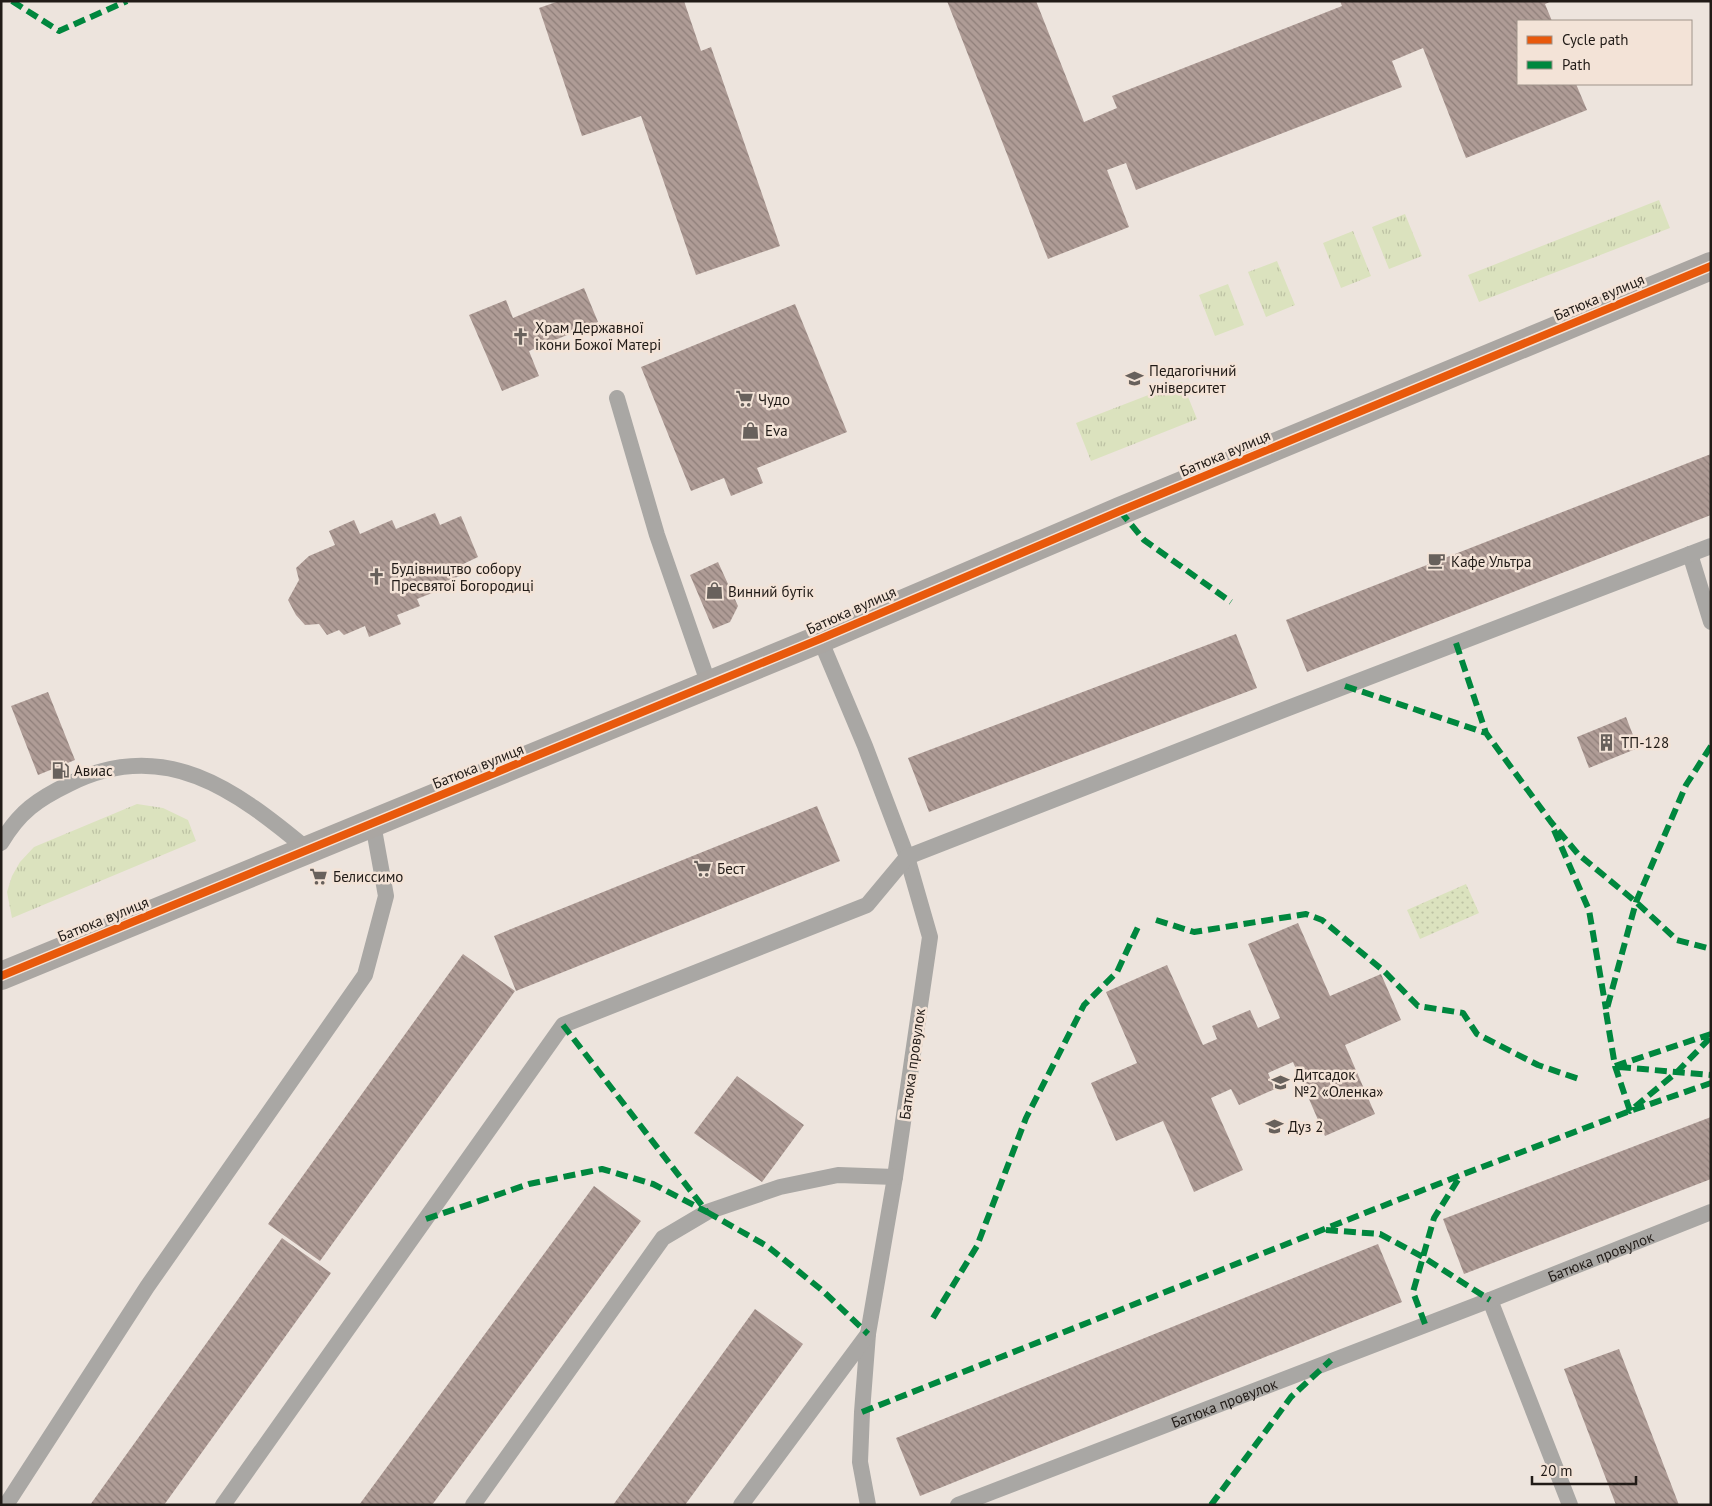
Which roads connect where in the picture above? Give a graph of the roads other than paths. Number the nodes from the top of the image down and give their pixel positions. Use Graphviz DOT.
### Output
graph roads {
  1 [pos="1711,266"];
  2 [pos="617,398"];
  3 [pos="1711,546"];
  4 [pos="1690,554"];
  5 [pos="1711,622"];
  6 [pos="820,639"];
  7 [pos="709,685"];
  8 [pos="373,824"];
  9 [pos="1,842"];
  10 [pos="308,850"];
  11 [pos="907,857"];
  12 [pos="1,976"];
  13 [pos="895,1177"];
  14 [pos="1711,1212"];
  15 [pos="1490,1300"];
  16 [pos="868,1334"];
  17 [pos="6,1505"];
  18 [pos="222,1505"];
  19 [pos="473,1505"];
  20 [pos="741,1505"];
  21 [pos="868,1505"];
  22 [pos="958,1505"];
  23 [pos="1570,1505"];
  1 -- 6 [label="street, Батюка вулиця"];
  2 -- 7 [label="lane"];
  3 -- 4 [label="lane"];
  4 -- 5 [label="lane"];
  4 -- 11 [label="lane"];
  6 -- 7 [label="street, Батюка вулиця"];
  6 -- 11 [label="lane, Батюка провулок"];
  7 -- 8 [label="street, Батюка вулиця"];
  8 -- 10 [label="street, Батюка вулиця"];
  8 -- 17 [label="lane"];
  9 -- 10 [label="lane"];
  10 -- 12 [label="street, Батюка вулиця"];
  11 -- 13 [label="lane, Батюка провулок"];
  11 -- 18 [label="lane"];
  13 -- 16 [label="lane, Батюка провулок"];
  13 -- 19 [label="lane"];
  14 -- 15 [label="lane, Батюка провулок"];
  15 -- 22 [label="lane, Батюка провулок"];
  15 -- 23 [label="lane"];
  16 -- 20 [label="lane"];
  16 -- 21 [label="lane, Батюка провулок"];
}
